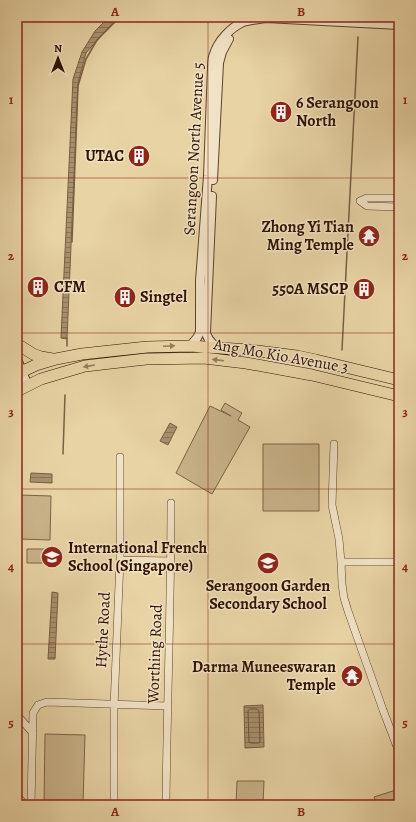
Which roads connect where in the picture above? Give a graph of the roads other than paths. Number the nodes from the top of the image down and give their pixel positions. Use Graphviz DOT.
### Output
graph roads {
  1 [pos="399,25"];
  2 [pos="399,30"];
  3 [pos="17,159"];
  4 [pos="17,165"];
  5 [pos="377,198"];
  6 [pos="399,198"];
  7 [pos="377,207"];
  8 [pos="399,207"];
  9 [pos="17,344"];
  10 [pos="190,346"];
  11 [pos="216,347"];
  12 [pos="17,359"];
  13 [pos="56,359"];
  14 [pos="20,373"];
  15 [pos="399,380"];
  16 [pos="28,386"];
  17 [pos="17,391"];
  18 [pos="399,396"];
  19 [pos="334,444"];
  20 [pos="120,457"];
  21 [pos="171,503"];
  22 [pos="120,560"];
  23 [pos="171,561"];
  24 [pos="341,562"];
  25 [pos="399,562"];
  26 [pos="114,704"];
  27 [pos="167,706"];
  28 [pos="17,715"];
  29 [pos="33,733"];
  30 [pos="399,752"];
  31 [pos="17,796"];
  32 [pos="24,805"];
  33 [pos="31,805"];
  34 [pos="114,805"];
  35 [pos="166,805"];
  1 -- 10 [label="street, Serangoon North Avenue 5"];
  2 -- 11 [label="street, Serangoon North Avenue 5"];
  3 -- 4 [label="street"];
  5 -- 6 [label="street"];
  5 -- 7 [label="street"];
  5 -- 7 [label="street"];
  7 -- 8 [label="street"];
  9 -- 13 [label="highway"];
  10 -- 11 [label="highway, Ang Mo Kio Avenue 3"];
  13 -- 10 [label="highway, Ang Mo Kio Avenue 3, one-way"];
  11 -- 15 [label="highway, Ang Mo Kio Avenue 3"];
  12 -- 14 [label="street"];
  13 -- 14 [label="highway, Ang Mo Kio Avenue 3"];
  14 -- 16 [label="street"];
  16 -- 17 [label="highway, Ang Mo Kio Avenue 3"];
  18 -- 16 [label="highway, Ang Mo Kio Avenue 3, one-way"];
  19 -- 24 [label="street"];
  20 -- 22 [label="street, Hythe Road"];
  21 -- 23 [label="street, Worthing Road"];
  22 -- 23 [label="street"];
  22 -- 26 [label="street, Hythe Road"];
  23 -- 27 [label="street, Worthing Road"];
  24 -- 25 [label="street"];
  24 -- 30 [label="street"];
  26 -- 27 [label="street"];
  26 -- 29 [label="street"];
  26 -- 34 [label="street, Hythe Road"];
  27 -- 35 [label="street, Worthing Road"];
  28 -- 29 [label="street"];
  29 -- 33 [label="street"];
  31 -- 32 [label="street"];
}
